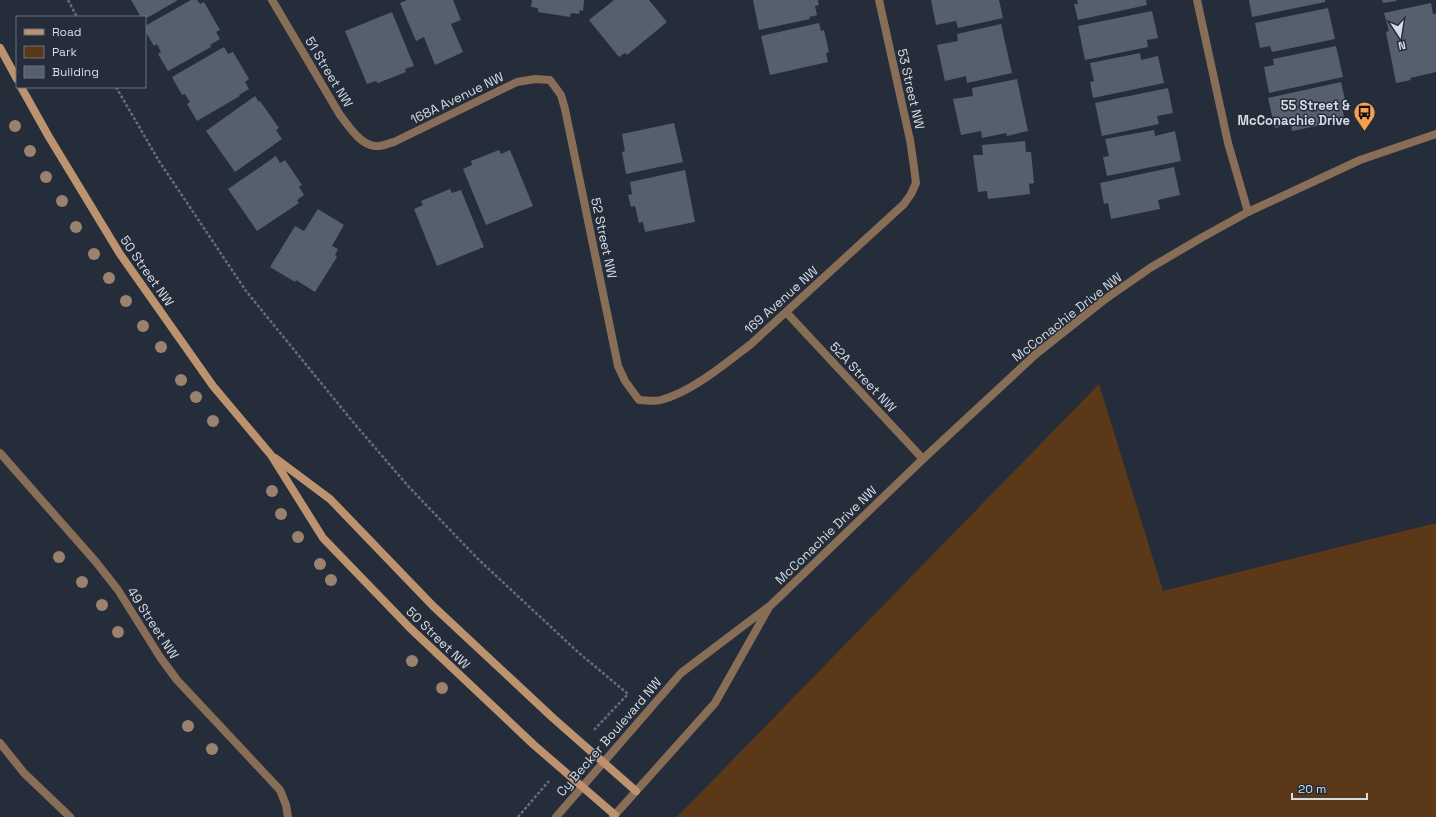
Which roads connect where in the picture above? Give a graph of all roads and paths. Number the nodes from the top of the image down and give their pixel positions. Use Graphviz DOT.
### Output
graph roads {
  1 [pos="68,0"];
  2 [pos="272,0"];
  3 [pos="879,0"];
  4 [pos="1197,0"];
  5 [pos="76,16"];
  6 [pos="0,48"];
  7 [pos="16,77"];
  8 [pos="550,80"];
  9 [pos="22,88"];
  10 [pos="117,88"];
  11 [pos="1436,134"];
  12 [pos="376,146"];
  13 [pos="916,183"];
  14 [pos="1248,212"];
  15 [pos="786,312"];
  16 [pos="639,400"];
  17 [pos="0,453"];
  18 [pos="271,455"];
  19 [pos="923,459"];
  20 [pos="771,605"];
  21 [pos="681,673"];
  22 [pos="628,694"];
  23 [pos="0,743"];
  24 [pos="604,762"];
  25 [pos="582,787"];
  26 [pos="636,791"];
  27 [pos="614,816"];
  28 [pos="70,817"];
  29 [pos="288,817"];
  30 [pos="556,817"];
  1 -- 5 [label="path"];
  2 -- 12 [label="street, 51 Street NW"];
  3 -- 13 [label="street, 53 Street NW"];
  4 -- 14 [label="street"];
  6 -- 7 [label="main road"];
  8 -- 12 [label="street, 168A Avenue NW"];
  8 -- 16 [label="street, 52 Street NW"];
  9 -- 18 [label="main road, 50 Street NW"];
  10 -- 22 [label="path"];
  11 -- 14 [label="street, McConachie Drive NW"];
  13 -- 15 [label="street, 169 Avenue NW"];
  14 -- 19 [label="street, McConachie Drive NW"];
  15 -- 16 [label="street, 169 Avenue NW"];
  15 -- 19 [label="street, 52A Street NW"];
  17 -- 29 [label="street, 49 Street NW"];
  18 -- 24 [label="main road, 50 Street NW"];
  18 -- 25 [label="main road, 50 Street NW"];
  19 -- 20 [label="street, McConachie Drive NW"];
  20 -- 21 [label="street, McConachie Drive NW"];
  20 -- 26 [label="street, McConachie Drive NW"];
  21 -- 24 [label="street, Cy Becker Boulevard NW"];
  23 -- 28 [label="street"];
  24 -- 25 [label="street, Cy Becker Boulevard NW"];
  24 -- 26 [label="main road, 50 Street NW"];
  25 -- 27 [label="main road, 50 Street NW"];
  25 -- 30 [label="street, Cy Becker Boulevard NW"];
  26 -- 27 [label="street, McConachie Drive NW"];
}
